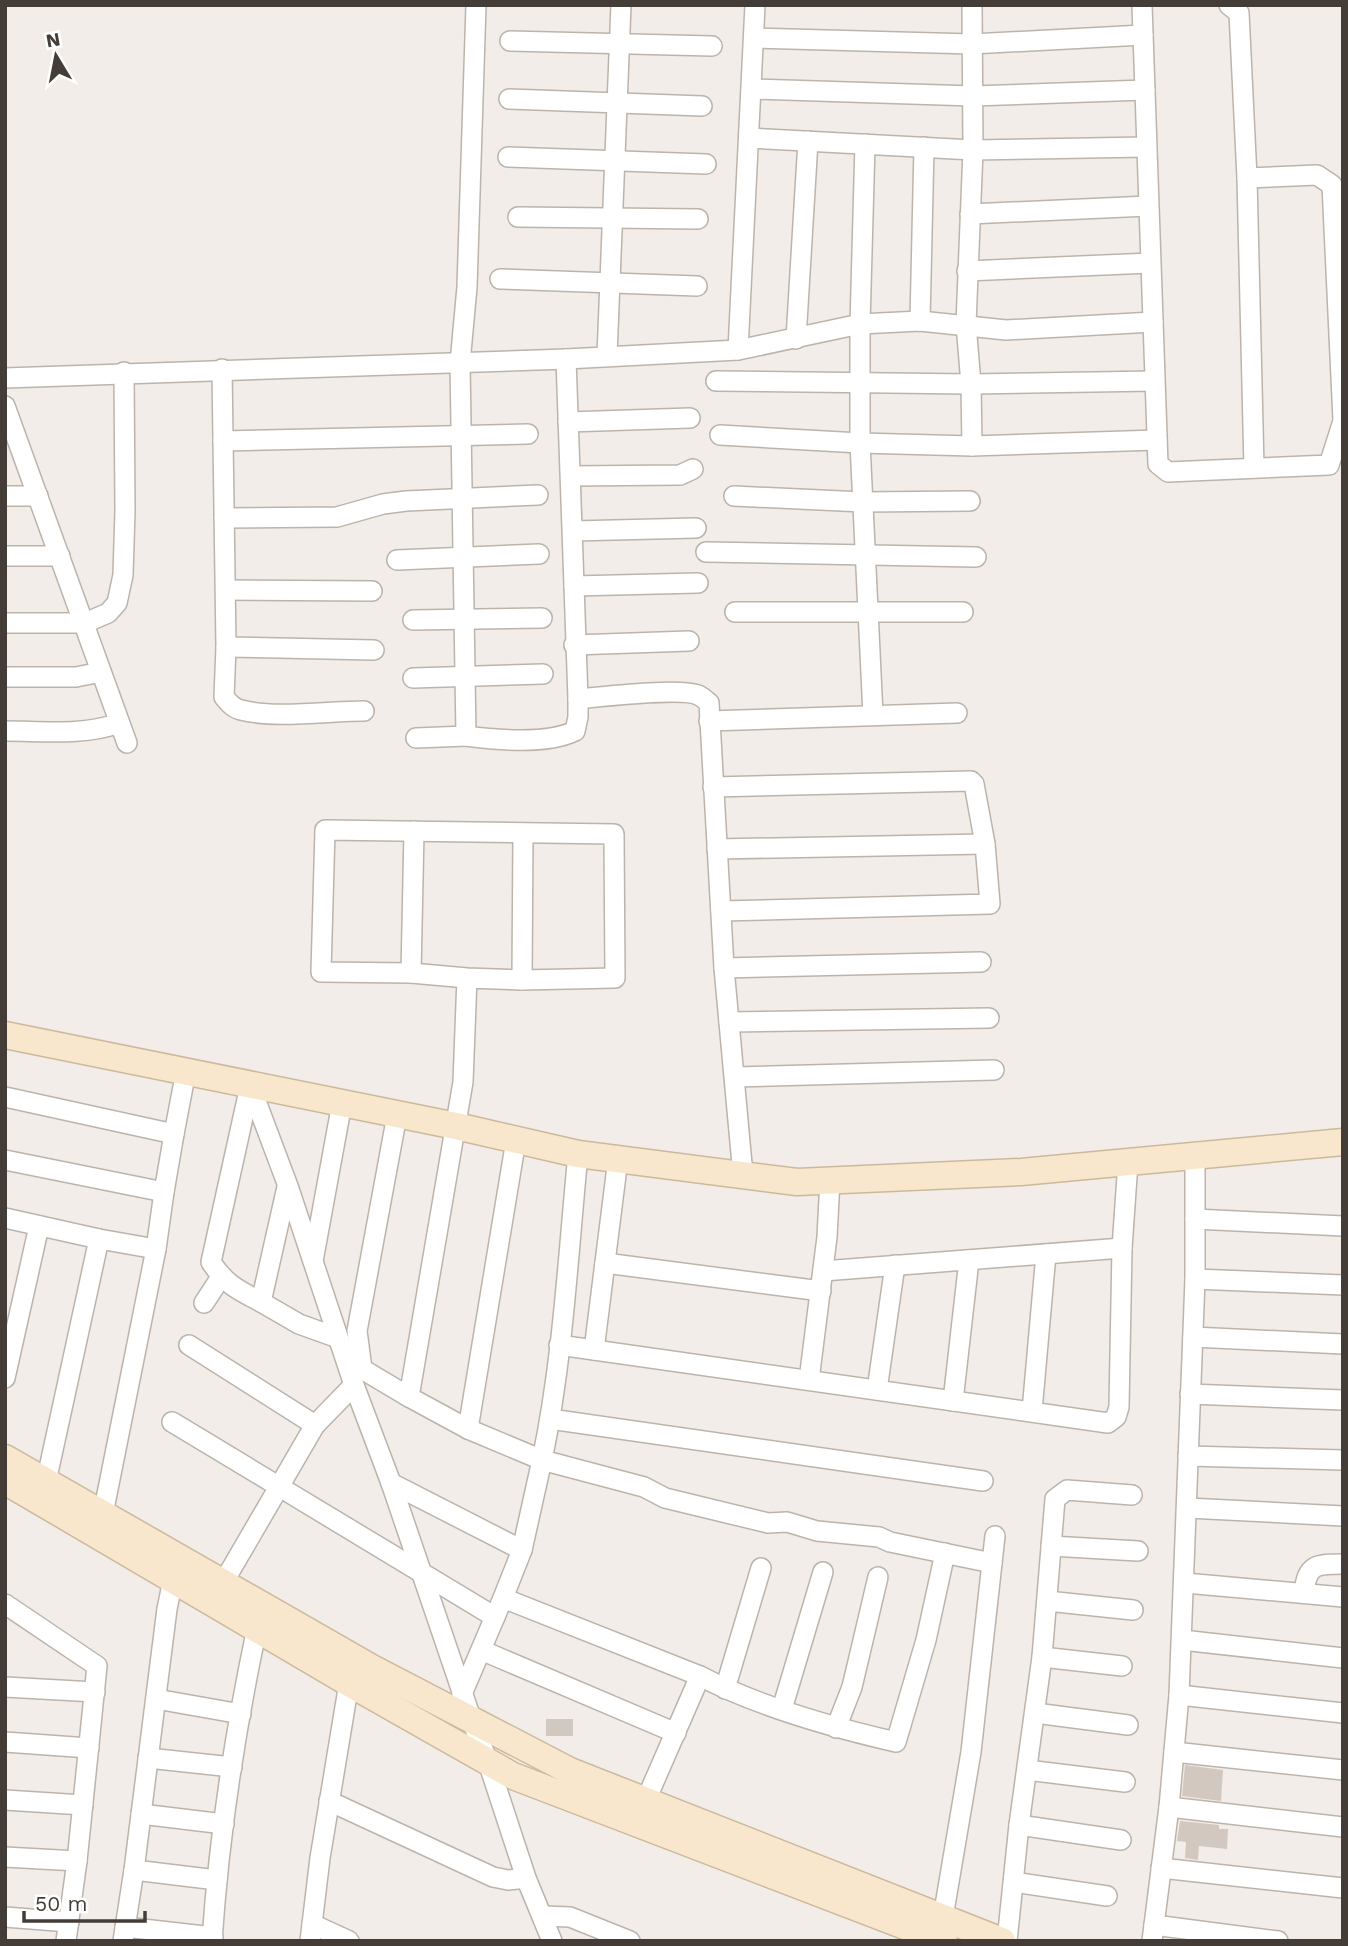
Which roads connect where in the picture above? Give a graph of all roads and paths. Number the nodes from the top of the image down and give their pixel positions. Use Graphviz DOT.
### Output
graph roads {
  1 [pos="476,5"];
  2 [pos="621,5"];
  3 [pos="755,5"];
  4 [pos="972,5"];
  5 [pos="1142,5"];
  6 [pos="1229,5"];
  7 [pos="1143,35"];
  8 [pos="754,38"];
  9 [pos="510,41"];
  10 [pos="619,44"];
  11 [pos="972,44"];
  12 [pos="712,46"];
  13 [pos="752,89"];
  14 [pos="1144,90"];
  15 [pos="973,96"];
  16 [pos="509,99"];
  17 [pos="616,104"];
  18 [pos="702,106"];
  19 [pos="750,138"];
  20 [pos="808,141"];
  21 [pos="865,144"];
  22 [pos="924,147"];
  23 [pos="1146,147"];
  24 [pos="973,150"];
  25 [pos="508,157"];
  26 [pos="614,159"];
  27 [pos="706,164"];
  28 [pos="1247,178"];
  29 [pos="1148,206"];
  30 [pos="970,214"];
  31 [pos="518,217"];
  32 [pos="611,218"];
  33 [pos="698,219"];
  34 [pos="1150,263"];
  35 [pos="967,271"];
  36 [pos="500,279"];
  37 [pos="608,282"];
  38 [pos="696,286"];
  39 [pos="920,321"];
  40 [pos="1153,322"];
  41 [pos="860,324"];
  42 [pos="966,324"];
  43 [pos="796,339"];
  44 [pos="738,350"];
  45 [pos="607,356"];
  46 [pos="566,359"];
  47 [pos="460,363"];
  48 [pos="222,369"];
  49 [pos="124,372"];
  50 [pos="5,378"];
  51 [pos="716,380"];
  52 [pos="1154,381"];
  53 [pos="859,383"];
  54 [pos="971,384"];
  55 [pos="5,406"];
  56 [pos="691,418"];
  57 [pos="1343,421"];
  58 [pos="568,422"];
  59 [pos="528,434"];
  60 [pos="720,435"];
  61 [pos="460,436"];
  62 [pos="1157,440"];
  63 [pos="223,441"];
  64 [pos="860,443"];
  65 [pos="972,446"];
  66 [pos="1254,468"];
  67 [pos="693,470"];
  68 [pos="571,476"];
  69 [pos="538,495"];
  70 [pos="5,496"];
  71 [pos="38,496"];
  72 [pos="734,496"];
  73 [pos="462,499"];
  74 [pos="863,502"];
  75 [pos="970,502"];
  76 [pos="224,517"];
  77 [pos="696,528"];
  78 [pos="573,531"];
  79 [pos="706,552"];
  80 [pos="538,554"];
  81 [pos="5,556"];
  82 [pos="60,556"];
  83 [pos="866,556"];
  84 [pos="975,557"];
  85 [pos="464,559"];
  86 [pos="397,560"];
  87 [pos="698,583"];
  88 [pos="574,586"];
  89 [pos="226,590"];
  90 [pos="372,591"];
  91 [pos="735,612"];
  92 [pos="963,612"];
  93 [pos="868,613"];
  94 [pos="542,618"];
  95 [pos="463,619"];
  96 [pos="414,620"];
  97 [pos="5,623"];
  98 [pos="85,623"];
  99 [pos="689,641"];
  100 [pos="575,645"];
  101 [pos="226,647"];
  102 [pos="374,650"];
  103 [pos="101,672"];
  104 [pos="542,674"];
  105 [pos="5,677"];
  106 [pos="463,677"];
  107 [pos="413,678"];
  108 [pos="578,699"];
  109 [pos="364,711"];
  110 [pos="957,713"];
  111 [pos="873,715"];
  112 [pos="709,721"];
  113 [pos="120,723"];
  114 [pos="5,731"];
  115 [pos="466,736"];
  116 [pos="416,738"];
  117 [pos="127,743"];
  118 [pos="713,787"];
  119 [pos="414,831"];
  120 [pos="523,833"];
  121 [pos="985,844"];
  122 [pos="717,849"];
  123 [pos="721,911"];
  124 [pos="981,962"];
  125 [pos="724,968"];
  126 [pos="411,973"];
  127 [pos="467,978"];
  128 [pos="522,980"];
  129 [pos="989,1018"];
  130 [pos="730,1022"];
  131 [pos="5,1035"];
  132 [pos="994,1070"];
  133 [pos="186,1071"];
  134 [pos="735,1077"];
  135 [pos="250,1085"];
  136 [pos="5,1097"];
  137 [pos="342,1103"];
  138 [pos="397,1115"];
  139 [pos="456,1126"];
  140 [pos="174,1134"];
  141 [pos="516,1140"];
  142 [pos="1343,1142"];
  143 [pos="578,1154"];
  144 [pos="1195,1156"];
  145 [pos="618,1159"];
  146 [pos="5,1160"];
  147 [pos="1128,1162"];
  148 [pos="743,1175"];
  149 [pos="830,1180"];
  150 [pos="288,1186"];
  151 [pos="164,1192"];
  152 [pos="5,1218"];
  153 [pos="1195,1219"];
  154 [pos="39,1226"];
  155 [pos="1343,1226"];
  156 [pos="99,1240"];
  157 [pos="156,1248"];
  158 [pos="1122,1248"];
  159 [pos="1046,1254"];
  160 [pos="969,1259"];
  161 [pos="313,1263"];
  162 [pos="605,1263"];
  163 [pos="895,1265"];
  164 [pos="823,1270"];
  165 [pos="220,1277"];
  166 [pos="1195,1279"];
  167 [pos="1343,1285"];
  168 [pos="821,1291"];
  169 [pos="204,1303"];
  170 [pos="261,1303"];
  171 [pos="1193,1337"];
  172 [pos="338,1338"];
  173 [pos="1343,1344"];
  174 [pos="189,1345"];
  175 [pos="559,1345"];
  176 [pos="594,1350"];
  177 [pos="5,1378"];
  178 [pos="808,1380"];
  179 [pos="354,1385"];
  180 [pos="877,1390"];
  181 [pos="1191,1394"];
  182 [pos="409,1397"];
  183 [pos="1343,1400"];
  184 [pos="953,1401"];
  185 [pos="1032,1411"];
  186 [pos="551,1419"];
  187 [pos="172,1422"];
  188 [pos="315,1425"];
  189 [pos="468,1429"];
  190 [pos="1188,1456"];
  191 [pos="5,1458"];
  192 [pos="542,1460"];
  193 [pos="1343,1460"];
  194 [pos="5,1481"];
  195 [pos="983,1481"];
  196 [pos="46,1482"];
  197 [pos="391,1483"];
  198 [pos="278,1486"];
  199 [pos="1132,1494"];
  200 [pos="1188,1508"];
  201 [pos="103,1514"];
  202 [pos="1343,1516"];
  203 [pos="995,1536"];
  204 [pos="1051,1546"];
  205 [pos="522,1550"];
  206 [pos="1138,1551"];
  207 [pos="945,1553"];
  208 [pos="992,1563"];
  209 [pos="1343,1564"];
  210 [pos="761,1568"];
  211 [pos="823,1572"];
  212 [pos="422,1573"];
  213 [pos="878,1577"];
  214 [pos="173,1580"];
  215 [pos="223,1583"];
  216 [pos="1185,1583"];
  217 [pos="1304,1593"];
  218 [pos="1343,1597"];
  219 [pos="503,1598"];
  220 [pos="1047,1601"];
  221 [pos="5,1604"];
  222 [pos="1133,1610"];
  223 [pos="495,1617"];
  224 [pos="257,1628"];
  225 [pos="1182,1640"];
  226 [pos="481,1650"];
  227 [pos="1042,1657"];
  228 [pos="1343,1658"];
  229 [pos="1122,1666"];
  230 [pos="700,1676"];
  231 [pos="349,1683"];
  232 [pos="5,1687"];
  233 [pos="725,1689"];
  234 [pos="94,1692"];
  235 [pos="462,1693"];
  236 [pos="1180,1695"];
  237 [pos="156,1699"];
  238 [pos="782,1709"];
  239 [pos="1035,1713"];
  240 [pos="1343,1713"];
  241 [pos="241,1714"];
  242 [pos="471,1721"];
  243 [pos="1128,1725"];
  244 [pos="836,1728"];
  245 [pos="676,1733"];
  246 [pos="5,1742"];
  247 [pos="89,1748"];
  248 [pos="1174,1752"];
  249 [pos="149,1758"];
  250 [pos="488,1762"];
  251 [pos="232,1768"];
  252 [pos="1027,1770"];
  253 [pos="1343,1770"];
  254 [pos="1125,1782"];
  255 [pos="5,1800"];
  256 [pos="646,1800"];
  257 [pos="329,1801"];
  258 [pos="83,1805"];
  259 [pos="1169,1807"];
  260 [pos="141,1814"];
  261 [pos="224,1824"];
  262 [pos="1019,1825"];
  263 [pos="1343,1827"];
  264 [pos="1121,1840"];
  265 [pos="5,1857"];
  266 [pos="77,1861"];
  267 [pos="1161,1868"];
  268 [pos="134,1870"];
  269 [pos="526,1878"];
  270 [pos="217,1880"];
  271 [pos="1014,1882"];
  272 [pos="1343,1888"];
  273 [pos="1107,1896"];
  274 [pos="543,1916"];
  275 [pos="5,1917"];
  276 [pos="67,1931"];
  277 [pos="311,1932"];
  278 [pos="1153,1933"];
  279 [pos="124,1934"];
  280 [pos="941,1935"];
  281 [pos="213,1939"];
  282 [pos="349,1941"];
  283 [pos="552,1941"];
  284 [pos="629,1941"];
  285 [pos="1005,1941"];
  286 [pos="1278,1941"];
  1 -- 47 [label="street"];
  2 -- 10 [label="street"];
  3 -- 8 [label="street"];
  4 -- 11 [label="street"];
  5 -- 7 [label="street"];
  6 -- 28 [label="street"];
  7 -- 11 [label="street"];
  7 -- 14 [label="street"];
  8 -- 11 [label="street"];
  8 -- 13 [label="street"];
  9 -- 10 [label="street"];
  10 -- 12 [label="street"];
  10 -- 17 [label="street"];
  11 -- 15 [label="street"];
  13 -- 15 [label="street"];
  13 -- 19 [label="street"];
  14 -- 15 [label="street"];
  14 -- 23 [label="street"];
  15 -- 24 [label="street"];
  16 -- 17 [label="street"];
  17 -- 18 [label="street"];
  17 -- 26 [label="street"];
  19 -- 20 [label="street"];
  19 -- 44 [label="street"];
  20 -- 21 [label="street"];
  20 -- 43 [label="street"];
  21 -- 22 [label="street"];
  21 -- 41 [label="street"];
  22 -- 24 [label="street"];
  22 -- 39 [label="street"];
  23 -- 24 [label="street"];
  23 -- 29 [label="street"];
  24 -- 30 [label="street"];
  25 -- 26 [label="street"];
  26 -- 27 [label="street"];
  26 -- 32 [label="street"];
  28 -- 57 [label="street"];
  28 -- 66 [label="street"];
  29 -- 30 [label="street"];
  29 -- 34 [label="street"];
  30 -- 35 [label="street"];
  31 -- 32 [label="street"];
  32 -- 33 [label="street"];
  32 -- 37 [label="street"];
  34 -- 35 [label="street"];
  34 -- 40 [label="street"];
  35 -- 42 [label="street"];
  36 -- 37 [label="street"];
  37 -- 38 [label="street"];
  37 -- 45 [label="street"];
  39 -- 41 [label="street"];
  39 -- 42 [label="street"];
  40 -- 42 [label="street"];
  40 -- 52 [label="street"];
  41 -- 43 [label="street"];
  41 -- 53 [label="street"];
  42 -- 54 [label="street"];
  43 -- 44 [label="street"];
  44 -- 45 [label="street"];
  45 -- 46 [label="street"];
  46 -- 47 [label="street"];
  46 -- 58 [label="street"];
  47 -- 48 [label="street"];
  47 -- 61 [label="street"];
  48 -- 49 [label="street"];
  48 -- 63 [label="street"];
  49 -- 50 [label="street"];
  49 -- 98 [label="street"];
  51 -- 53 [label="street"];
  52 -- 54 [label="street"];
  52 -- 62 [label="street"];
  53 -- 54 [label="street"];
  53 -- 64 [label="street"];
  54 -- 65 [label="street"];
  55 -- 71 [label="street"];
  56 -- 58 [label="street"];
  57 -- 66 [label="street"];
  58 -- 68 [label="street"];
  59 -- 61 [label="street"];
  60 -- 64 [label="street"];
  61 -- 63 [label="street"];
  61 -- 73 [label="street"];
  62 -- 65 [label="street"];
  62 -- 66 [label="street"];
  63 -- 76 [label="street"];
  64 -- 65 [label="street"];
  64 -- 74 [label="street"];
  67 -- 68 [label="street"];
  68 -- 78 [label="street"];
  69 -- 73 [label="street"];
  70 -- 71 [label="street"];
  71 -- 82 [label="street"];
  72 -- 74 [label="street"];
  73 -- 76 [label="street"];
  73 -- 85 [label="street"];
  74 -- 75 [label="street"];
  74 -- 83 [label="street"];
  76 -- 89 [label="street"];
  77 -- 78 [label="street"];
  78 -- 88 [label="street"];
  79 -- 83 [label="street"];
  80 -- 85 [label="street"];
  81 -- 82 [label="street"];
  82 -- 98 [label="street"];
  83 -- 84 [label="street"];
  83 -- 93 [label="street"];
  85 -- 86 [label="street"];
  85 -- 95 [label="street"];
  87 -- 88 [label="street"];
  88 -- 100 [label="street"];
  89 -- 90 [label="street"];
  89 -- 101 [label="street"];
  91 -- 93 [label="street"];
  92 -- 93 [label="street"];
  93 -- 111 [label="street"];
  94 -- 95 [label="street"];
  95 -- 96 [label="street"];
  95 -- 106 [label="street"];
  97 -- 98 [label="street"];
  98 -- 103 [label="street"];
  99 -- 100 [label="street"];
  100 -- 108 [label="street"];
  101 -- 102 [label="street"];
  101 -- 109 [label="street"];
  103 -- 105 [label="street"];
  103 -- 113 [label="street"];
  104 -- 106 [label="street"];
  106 -- 107 [label="street"];
  106 -- 115 [label="street"];
  108 -- 112 [label="street"];
  108 -- 115 [label="street"];
  110 -- 111 [label="street"];
  111 -- 112 [label="street"];
  112 -- 118 [label="street"];
  113 -- 114 [label="street"];
  113 -- 117 [label="street"];
  115 -- 116 [label="street"];
  118 -- 121 [label="street"];
  118 -- 122 [label="street"];
  119 -- 120 [label="street"];
  119 -- 126 [label="street"];
  119 -- 126 [label="street"];
  120 -- 128 [label="street"];
  120 -- 128 [label="street"];
  121 -- 122 [label="street"];
  121 -- 123 [label="street"];
  122 -- 123 [label="street"];
  123 -- 125 [label="street"];
  124 -- 125 [label="street"];
  125 -- 130 [label="street"];
  126 -- 127 [label="street"];
  127 -- 128 [label="street"];
  127 -- 139 [label="street"];
  129 -- 130 [label="street"];
  130 -- 134 [label="street"];
  131 -- 133 [label="street"];
  132 -- 134 [label="street"];
  133 -- 135 [label="street"];
  133 -- 140 [label="street"];
  134 -- 148 [label="street"];
  135 -- 137 [label="street"];
  135 -- 150 [label="street"];
  135 -- 165 [label="street"];
  136 -- 140 [label="street"];
  137 -- 138 [label="street"];
  137 -- 161 [label="street"];
  138 -- 139 [label="street"];
  138 -- 182 [label="street"];
  139 -- 141 [label="street"];
  139 -- 182 [label="street"];
  140 -- 151 [label="street"];
  141 -- 143 [label="street"];
  141 -- 189 [label="street"];
  142 -- 144 [label="street"];
  143 -- 145 [label="street"];
  143 -- 175 [label="street"];
  144 -- 147 [label="street"];
  144 -- 153 [label="street"];
  145 -- 148 [label="street"];
  145 -- 162 [label="street"];
  146 -- 151 [label="street"];
  147 -- 149 [label="street"];
  147 -- 158 [label="street"];
  148 -- 149 [label="street"];
  149 -- 164 [label="street"];
  150 -- 161 [label="street"];
  150 -- 170 [label="street"];
  151 -- 157 [label="street"];
  152 -- 154 [label="street"];
  153 -- 155 [label="street"];
  153 -- 166 [label="street"];
  154 -- 156 [label="street"];
  154 -- 177 [label="street"];
  156 -- 157 [label="street"];
  156 -- 196 [label="street"];
  157 -- 201 [label="street"];
  158 -- 159 [label="street"];
  158 -- 185 [label="street"];
  159 -- 160 [label="street"];
  159 -- 185 [label="street"];
  160 -- 163 [label="street"];
  160 -- 184 [label="street"];
  161 -- 172 [label="street"];
  162 -- 168 [label="street"];
  162 -- 176 [label="street"];
  163 -- 164 [label="street"];
  163 -- 180 [label="street"];
  164 -- 168 [label="street"];
  165 -- 169 [label="street"];
  165 -- 170 [label="street"];
  166 -- 167 [label="street"];
  166 -- 171 [label="street"];
  168 -- 178 [label="street"];
  170 -- 172 [label="street"];
  171 -- 173 [label="street"];
  171 -- 181 [label="street"];
  172 -- 179 [label="street"];
  174 -- 188 [label="street"];
  175 -- 176 [label="street"];
  175 -- 186 [label="street"];
  176 -- 178 [label="street"];
  178 -- 180 [label="street"];
  179 -- 188 [label="street"];
  179 -- 197 [label="street"];
  180 -- 184 [label="street"];
  181 -- 183 [label="street"];
  181 -- 190 [label="street"];
  182 -- 189 [label="street"];
  184 -- 185 [label="street"];
  186 -- 192 [label="street"];
  186 -- 195 [label="street"];
  187 -- 198 [label="street"];
  188 -- 198 [label="street"];
  189 -- 192 [label="street"];
  190 -- 193 [label="street"];
  190 -- 200 [label="street"];
  191 -- 196 [label="street"];
  192 -- 205 [label="street"];
  192 -- 207 [label="street"];
  194 -- 214 [label="street"];
  196 -- 201 [label="street"];
  197 -- 205 [label="street"];
  197 -- 212 [label="street"];
  198 -- 212 [label="street"];
  198 -- 215 [label="street"];
  199 -- 204 [label="street"];
  200 -- 202 [label="street"];
  200 -- 216 [label="street"];
  201 -- 215 [label="street"];
  203 -- 208 [label="street"];
  204 -- 206 [label="street"];
  204 -- 220 [label="street"];
  205 -- 219 [label="street"];
  207 -- 208 [label="street"];
  207 -- 244 [label="street"];
  208 -- 280 [label="street"];
  209 -- 217 [label="street"];
  210 -- 233 [label="street"];
  211 -- 238 [label="street"];
  212 -- 223 [label="street"];
  212 -- 235 [label="street"];
  213 -- 244 [label="street"];
  214 -- 224 [label="street"];
  214 -- 237 [label="street"];
  215 -- 242 [label="street"];
  216 -- 217 [label="street"];
  216 -- 225 [label="street"];
  217 -- 218 [label="street"];
  219 -- 223 [label="street"];
  219 -- 230 [label="street"];
  220 -- 222 [label="street"];
  220 -- 227 [label="street"];
  221 -- 234 [label="street"];
  223 -- 226 [label="street"];
  224 -- 231 [label="street"];
  224 -- 241 [label="street"];
  225 -- 228 [label="street"];
  225 -- 236 [label="street"];
  226 -- 235 [label="street"];
  226 -- 245 [label="street"];
  227 -- 229 [label="street"];
  227 -- 239 [label="street"];
  230 -- 233 [label="street"];
  230 -- 245 [label="street"];
  231 -- 250 [label="street"];
  231 -- 257 [label="street"];
  232 -- 234 [label="street"];
  233 -- 238 [label="street"];
  234 -- 247 [label="street"];
  235 -- 242 [label="street"];
  236 -- 240 [label="street"];
  236 -- 248 [label="street"];
  237 -- 241 [label="street"];
  237 -- 249 [label="street"];
  238 -- 244 [label="street"];
  239 -- 243 [label="street"];
  239 -- 252 [label="street"];
  241 -- 251 [label="street"];
  242 -- 250 [label="street"];
  242 -- 256 [label="street"];
  245 -- 256 [label="street"];
  246 -- 247 [label="street"];
  247 -- 258 [label="street"];
  248 -- 253 [label="street"];
  248 -- 259 [label="street"];
  249 -- 251 [label="street"];
  249 -- 260 [label="street"];
  250 -- 269 [label="street"];
  250 -- 280 [label="street"];
  251 -- 261 [label="street"];
  252 -- 254 [label="street"];
  252 -- 262 [label="street"];
  255 -- 258 [label="street"];
  256 -- 280 [label="street"];
  257 -- 269 [label="street"];
  257 -- 277 [label="street"];
  258 -- 266 [label="street"];
  259 -- 263 [label="street"];
  259 -- 267 [label="street"];
  260 -- 261 [label="street"];
  260 -- 268 [label="street"];
  261 -- 270 [label="street"];
  262 -- 264 [label="street"];
  262 -- 271 [label="street"];
  265 -- 266 [label="street"];
  266 -- 276 [label="street"];
  267 -- 272 [label="street"];
  267 -- 278 [label="street"];
  268 -- 270 [label="street"];
  268 -- 279 [label="street"];
  269 -- 274 [label="street"];
  270 -- 281 [label="street"];
  271 -- 273 [label="street"];
  271 -- 285 [label="street"];
  274 -- 283 [label="street"];
  274 -- 284 [label="street"];
  275 -- 276 [label="street"];
  277 -- 282 [label="street"];
  278 -- 286 [label="street"];
  279 -- 281 [label="street"];
  280 -- 285 [label="street"];
}
